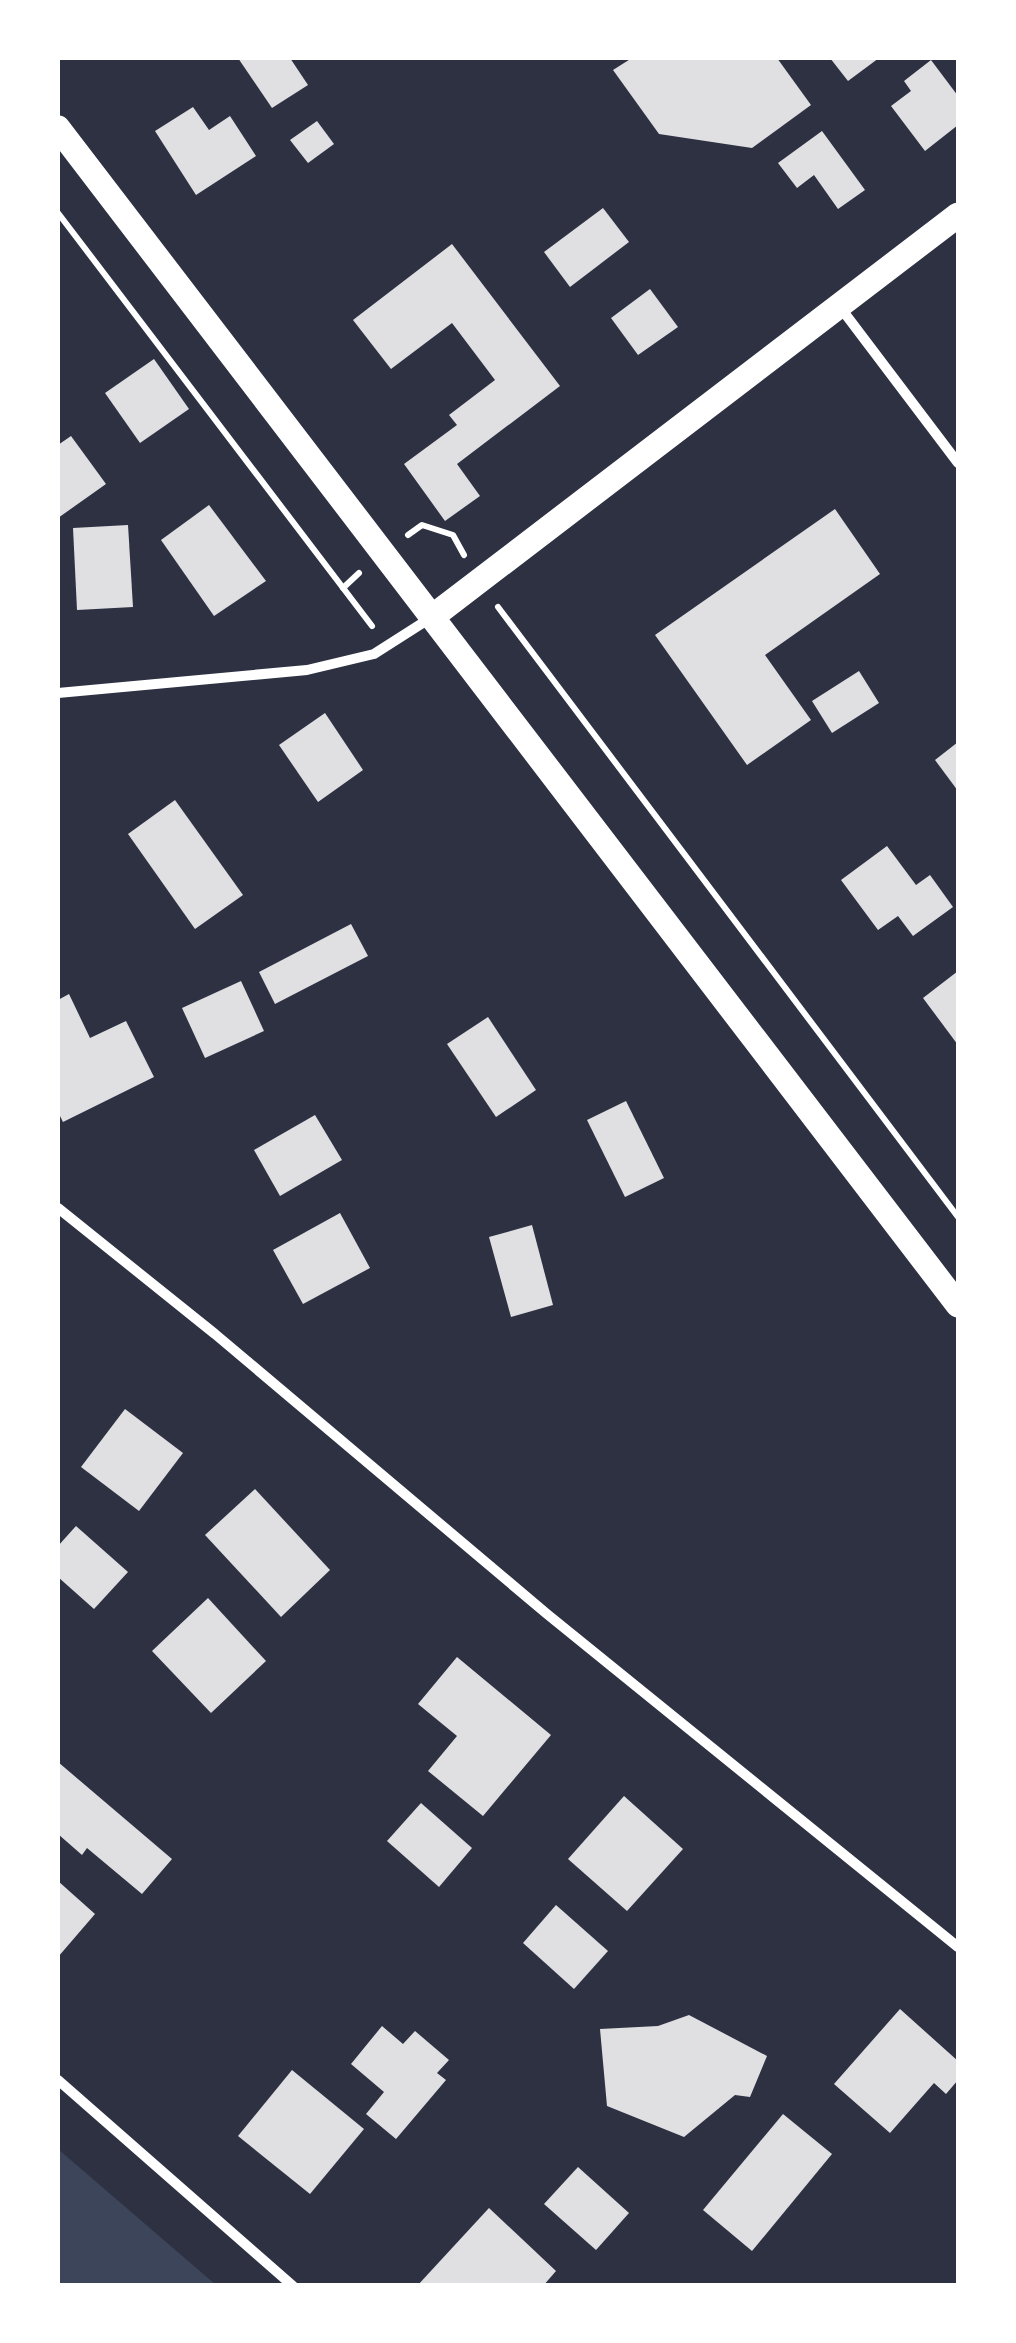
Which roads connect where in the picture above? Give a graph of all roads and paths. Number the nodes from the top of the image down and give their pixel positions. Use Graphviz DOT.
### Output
graph roads {
  1 [pos="58,128"];
  2 [pos="58,213"];
  3 [pos="958,215"];
  4 [pos="839,306"];
  5 [pos="958,463"];
  6 [pos="480,582"];
  7 [pos="432,617"];
  8 [pos="387,646"];
  9 [pos="58,693"];
  10 [pos="58,1208"];
  11 [pos="958,1216"];
  12 [pos="958,1305"];
  13 [pos="958,1948"];
  14 [pos="58,2080"];
  15 [pos="294,2286"];
  1 -- 7 [label="main road"];
  2 -- 8 [label="path"];
  3 -- 4 [label="main road"];
  4 -- 5 [label="street"];
  4 -- 6 [label="main road"];
  6 -- 7 [label="main road"];
  6 -- 11 [label="path"];
  7 -- 8 [label="street"];
  7 -- 12 [label="main road"];
  8 -- 9 [label="street"];
  10 -- 13 [label="street"];
  14 -- 15 [label="street"];
}
